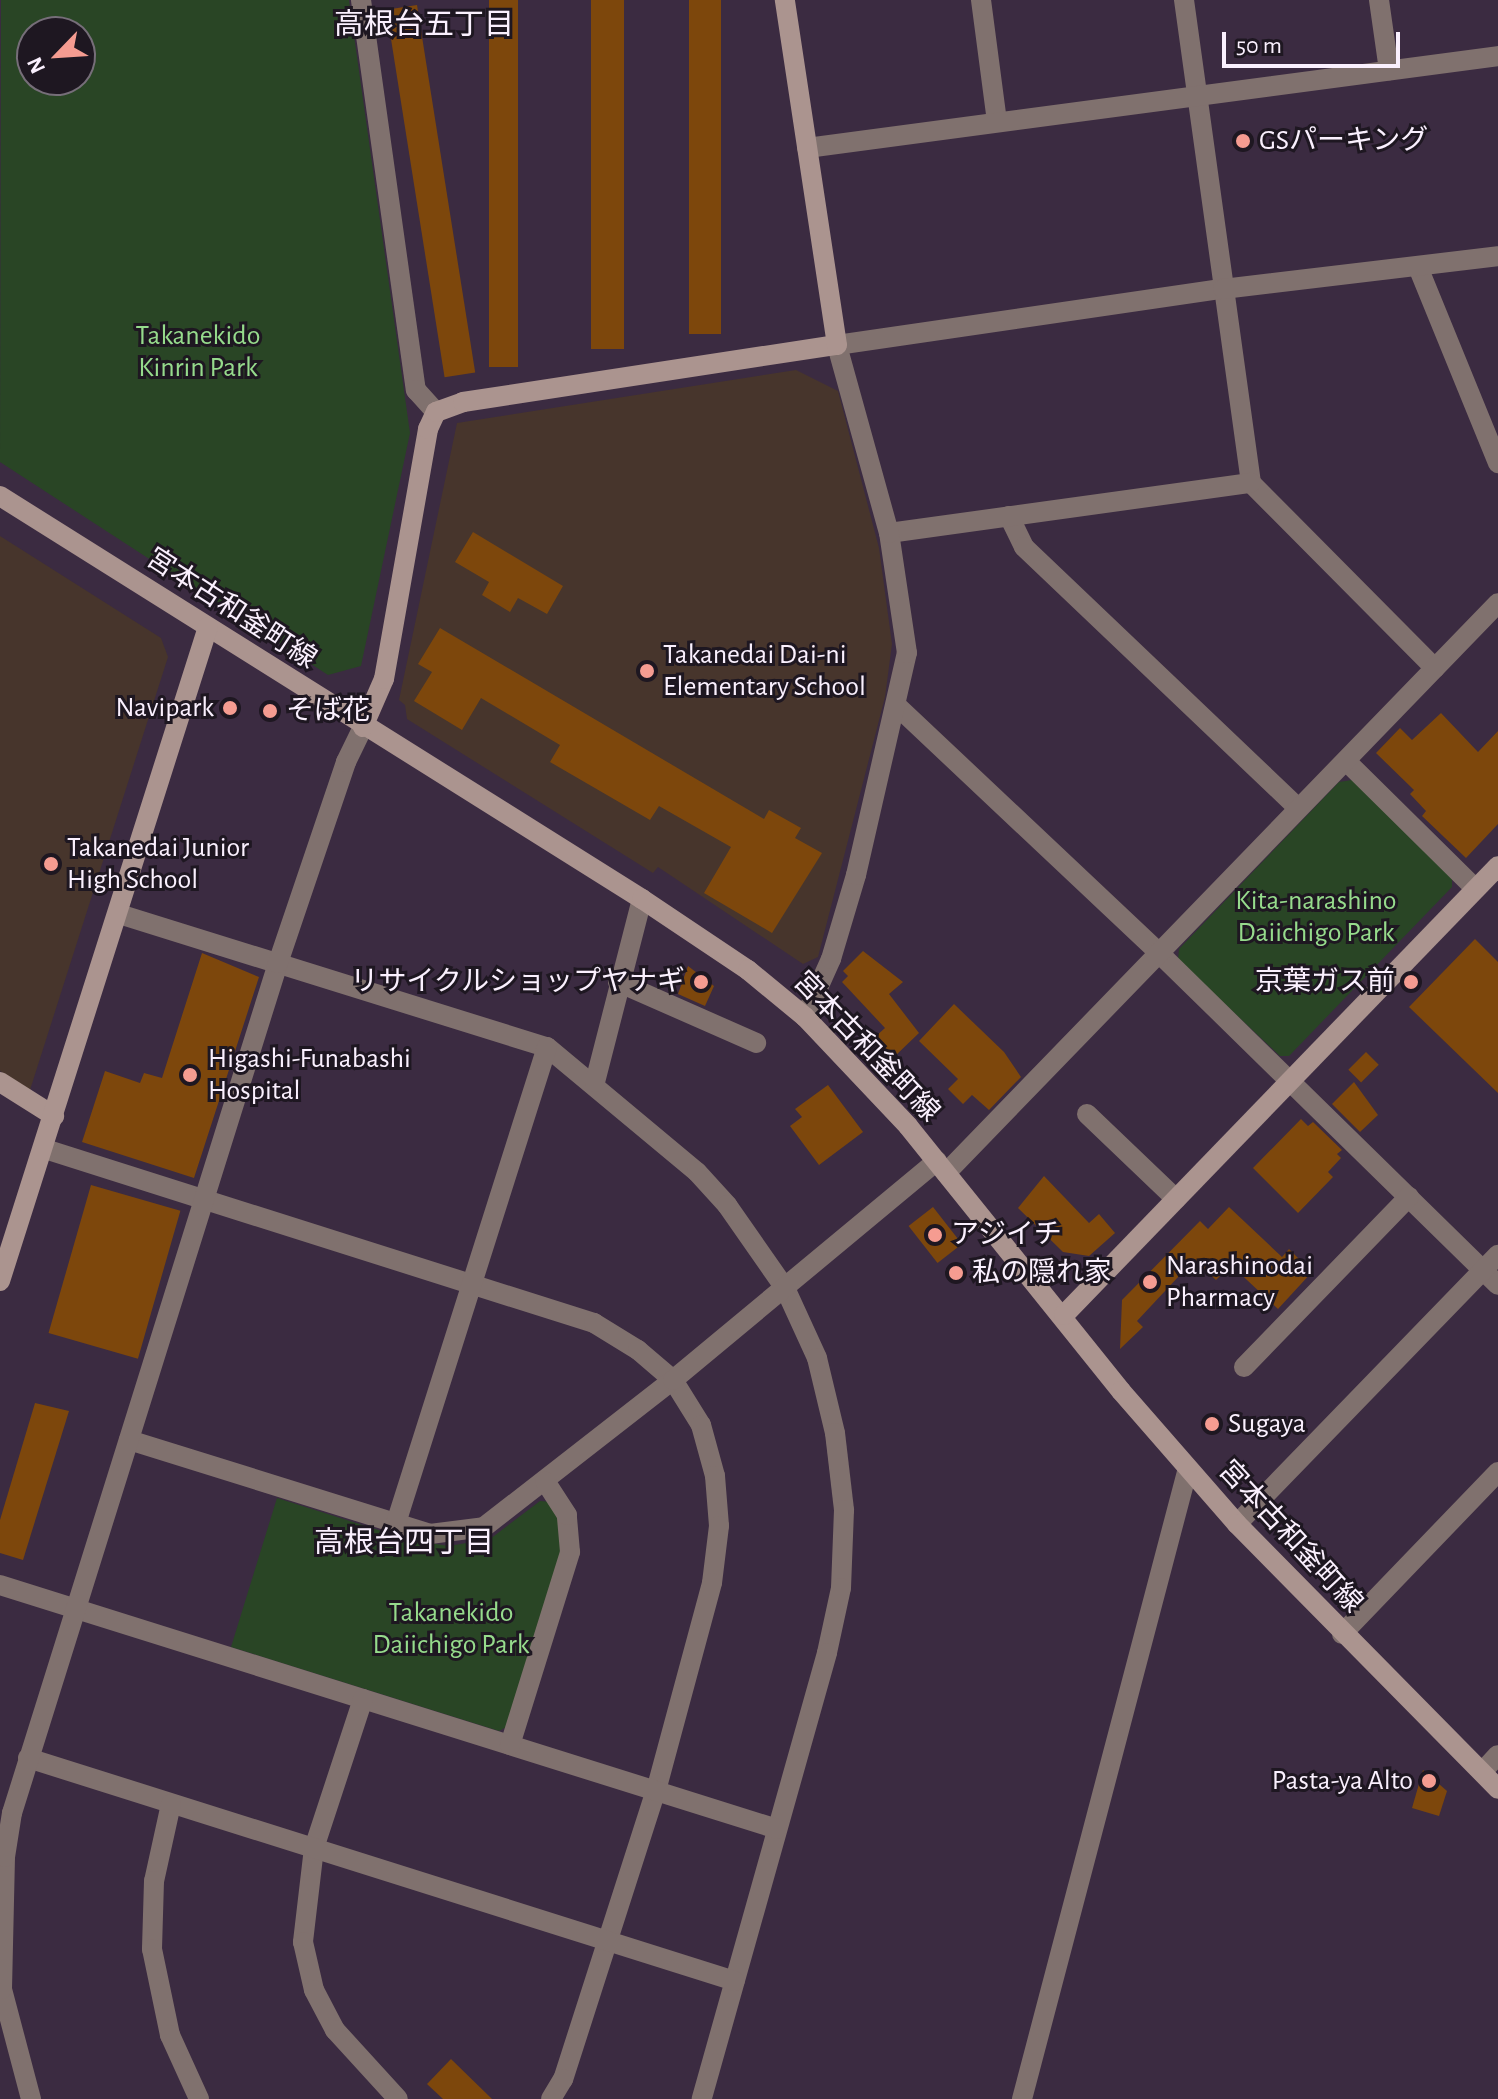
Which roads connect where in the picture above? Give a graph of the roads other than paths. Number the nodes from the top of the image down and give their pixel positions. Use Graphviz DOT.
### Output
graph roads {
  1 [pos="361,0"];
  2 [pos="785,0"];
  3 [pos="981,0"];
  4 [pos="1184,0"];
  5 [pos="1379,0"];
  6 [pos="1498,56"];
  7 [pos="1389,70"];
  8 [pos="1197,97"];
  9 [pos="997,122"];
  10 [pos="807,148"];
  11 [pos="1498,256"];
  12 [pos="1418,267"];
  13 [pos="1223,289"];
  14 [pos="837,345"];
  15 [pos="436,412"];
  16 [pos="1498,463"];
  17 [pos="1251,483"];
  18 [pos="0,496"];
  19 [pos="1009,516"];
  20 [pos="889,533"];
  21 [pos="1498,603"];
  22 [pos="208,627"];
  23 [pos="1435,668"];
  24 [pos="896,705"];
  25 [pos="363,727"];
  26 [pos="1346,761"];
  27 [pos="1298,808"];
  28 [pos="1498,866"];
  29 [pos="1476,889"];
  30 [pos="642,899"];
  31 [pos="119,914"];
  32 [pos="1159,953"];
  33 [pos="278,963"];
  34 [pos="618,982"];
  35 [pos="805,1017"];
  36 [pos="756,1043"];
  37 [pos="547,1047"];
  38 [pos="1292,1081"];
  39 [pos="0,1082"];
  40 [pos="595,1082"];
  41 [pos="1087,1114"];
  42 [pos="54,1116"];
  43 [pos="45,1149"];
  44 [pos="941,1167"];
  45 [pos="205,1197"];
  46 [pos="1409,1197"];
  47 [pos="1176,1199"];
  48 [pos="1498,1255"];
  49 [pos="1491,1277"];
  50 [pos="0,1281"];
  51 [pos="473,1285"];
  52 [pos="785,1288"];
  53 [pos="1064,1315"];
  54 [pos="1244,1367"];
  55 [pos="673,1380"];
  56 [pos="129,1440"];
  57 [pos="1188,1468"];
  58 [pos="1498,1472"];
  59 [pos="545,1481"];
  60 [pos="396,1523"];
  61 [pos="1237,1524"];
  62 [pos="0,1585"];
  63 [pos="75,1609"];
  64 [pos="1342,1634"];
  65 [pos="363,1699"];
  66 [pos="510,1745"];
  67 [pos="1498,1755"];
  68 [pos="28,1758"];
  69 [pos="1482,1772"];
  70 [pos="1498,1789"];
  71 [pos="656,1790"];
  72 [pos="171,1804"];
  73 [pos="777,1829"];
  74 [pos="314,1848"];
  75 [pos="608,1941"];
  76 [pos="735,1981"];
  77 [pos="1,1989"];
  78 [pos="31,2099"];
  79 [pos="199,2099"];
  80 [pos="398,2099"];
  81 [pos="551,2099"];
  82 [pos="702,2099"];
  83 [pos="1022,2099"];
  1 -- 15 [label="street"];
  2 -- 10 [label="street"];
  3 -- 9 [label="street"];
  4 -- 8 [label="street"];
  5 -- 7 [label="street"];
  6 -- 7 [label="street"];
  7 -- 8 [label="street"];
  8 -- 9 [label="street"];
  8 -- 13 [label="street"];
  9 -- 10 [label="street"];
  10 -- 14 [label="street"];
  11 -- 12 [label="street"];
  12 -- 13 [label="street"];
  12 -- 16 [label="street"];
  13 -- 14 [label="street"];
  13 -- 17 [label="street"];
  14 -- 15 [label="street"];
  14 -- 20 [label="street"];
  15 -- 25 [label="street"];
  17 -- 19 [label="street"];
  17 -- 23 [label="street"];
  18 -- 22 [label="street, 宮本古和釜町線"];
  19 -- 20 [label="street"];
  19 -- 27 [label="street"];
  20 -- 24 [label="street"];
  21 -- 23 [label="street"];
  22 -- 25 [label="street, 宮本古和釜町線"];
  22 -- 31 [label="street"];
  23 -- 26 [label="street"];
  24 -- 32 [label="street"];
  24 -- 35 [label="street"];
  25 -- 30 [label="street, 宮本古和釜町線"];
  25 -- 33 [label="street"];
  26 -- 27 [label="street"];
  26 -- 29 [label="street"];
  27 -- 32 [label="street"];
  28 -- 29 [label="street"];
  29 -- 38 [label="street"];
  30 -- 34 [label="street"];
  30 -- 35 [label="street, 宮本古和釜町線"];
  31 -- 33 [label="street"];
  31 -- 42 [label="street"];
  32 -- 38 [label="street"];
  32 -- 44 [label="street"];
  33 -- 37 [label="street"];
  33 -- 45 [label="street"];
  34 -- 36 [label="street"];
  34 -- 40 [label="street"];
  35 -- 44 [label="street, 宮本古和釜町線"];
  37 -- 40 [label="street"];
  37 -- 51 [label="street"];
  38 -- 46 [label="street"];
  38 -- 47 [label="street"];
  39 -- 42 [label="street"];
  40 -- 52 [label="street"];
  41 -- 47 [label="street"];
  42 -- 43 [label="street"];
  43 -- 45 [label="street"];
  43 -- 50 [label="street"];
  44 -- 52 [label="street"];
  44 -- 53 [label="street, 宮本古和釜町線"];
  45 -- 51 [label="street"];
  45 -- 56 [label="street"];
  46 -- 49 [label="street"];
  46 -- 54 [label="street"];
  47 -- 53 [label="street"];
  48 -- 49 [label="street"];
  49 -- 61 [label="street"];
  51 -- 55 [label="street"];
  51 -- 60 [label="street"];
  52 -- 55 [label="street"];
  52 -- 73 [label="street"];
  53 -- 57 [label="street, 宮本古和釜町線"];
  55 -- 59 [label="street"];
  55 -- 71 [label="street"];
  56 -- 60 [label="street"];
  56 -- 63 [label="street"];
  57 -- 61 [label="street, 宮本古和釜町線"];
  57 -- 83 [label="street"];
  58 -- 64 [label="street"];
  59 -- 60 [label="street"];
  59 -- 66 [label="street"];
  61 -- 64 [label="street, 宮本古和釜町線"];
  62 -- 63 [label="street"];
  63 -- 65 [label="street"];
  63 -- 68 [label="street"];
  64 -- 69 [label="street, 宮本古和釜町線"];
  65 -- 66 [label="street"];
  65 -- 74 [label="street"];
  66 -- 71 [label="street"];
  67 -- 69 [label="street"];
  68 -- 72 [label="street"];
  68 -- 77 [label="street"];
  69 -- 70 [label="street, 宮本古和釜町線"];
  71 -- 73 [label="street"];
  71 -- 75 [label="street"];
  72 -- 74 [label="street"];
  72 -- 79 [label="street"];
  73 -- 76 [label="street"];
  74 -- 75 [label="street"];
  74 -- 80 [label="street"];
  75 -- 76 [label="street"];
  75 -- 81 [label="street"];
  76 -- 82 [label="street"];
  77 -- 78 [label="street"];
}
